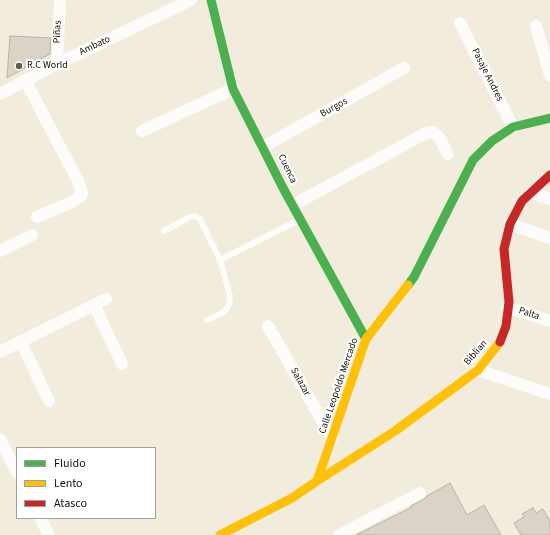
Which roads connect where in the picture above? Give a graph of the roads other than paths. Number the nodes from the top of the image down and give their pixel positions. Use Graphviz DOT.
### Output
graph roads {
  1 [pos="60,0"];
  2 [pos="191,0"];
  3 [pos="211,0"];
  4 [pos="460,23"];
  5 [pos="536,26"];
  6 [pos="57,64"];
  7 [pos="404,68"];
  8 [pos="550,75"];
  9 [pos="24,80"];
  10 [pos="232,89"];
  11 [pos="0,94"];
  12 [pos="550,118"];
  13 [pos="513,127"];
  14 [pos="142,131"];
  15 [pos="264,147"];
  16 [pos="448,154"];
  17 [pos="550,175"];
  18 [pos="531,192"];
  19 [pos="550,199"];
  20 [pos="293,205"];
  21 [pos="37,217"];
  22 [pos="300,219"];
  23 [pos="510,224"];
  24 [pos="164,231"];
  25 [pos="32,234"];
  26 [pos="550,238"];
  27 [pos="0,250"];
  28 [pos="220,260"];
  29 [pos="106,299"];
  30 [pos="94,305"];
  31 [pos="507,307"];
  32 [pos="207,320"];
  33 [pos="550,321"];
  34 [pos="268,326"];
  35 [pos="366,339"];
  36 [pos="21,342"];
  37 [pos="0,352"];
  38 [pos="122,364"];
  39 [pos="478,370"];
  40 [pos="550,394"];
  41 [pos="48,401"];
  42 [pos="332,438"];
  43 [pos="0,439"];
  44 [pos="16,471"];
  45 [pos="316,481"];
  46 [pos="420,493"];
  47 [pos="40,519"];
  48 [pos="48,535"];
  49 [pos="220,535"];
  50 [pos="339,535"];
  1 -- 6 [label="street, Piñas"];
  2 -- 6 [label="street, Ambato"];
  3 -- 10 [label="street, Cuenca"];
  4 -- 13 [label="street, Pasaje Andres"];
  5 -- 8 [label="street"];
  6 -- 9 [label="street, Ambato"];
  7 -- 15 [label="street, Burgos"];
  9 -- 11 [label="street, Ambato"];
  9 -- 21 [label="street"];
  10 -- 14 [label="street"];
  10 -- 15 [label="street, Cuenca"];
  12 -- 13 [label="street, Calle Leopoldo Mercado"];
  13 -- 35 [label="street, Calle Leopoldo Mercado"];
  15 -- 20 [label="street, Cuenca"];
  16 -- 20 [label="street"];
  17 -- 18 [label="street, Biblian"];
  18 -- 19 [label="street"];
  18 -- 23 [label="street, Biblian"];
  20 -- 22 [label="street, Cuenca"];
  22 -- 28 [label="lane"];
  22 -- 35 [label="street, Cuenca"];
  23 -- 26 [label="street"];
  23 -- 31 [label="street, Biblian"];
  24 -- 28 [label="lane"];
  25 -- 27 [label="street"];
  28 -- 32 [label="lane"];
  29 -- 30 [label="street"];
  30 -- 36 [label="street"];
  30 -- 38 [label="street"];
  31 -- 33 [label="street, Palta"];
  31 -- 39 [label="street, Biblian"];
  34 -- 42 [label="street, Salazar"];
  35 -- 42 [label="street, Calle Leopoldo Mercado"];
  36 -- 37 [label="street"];
  36 -- 41 [label="street"];
  39 -- 40 [label="street"];
  39 -- 45 [label="street, Biblian"];
  42 -- 45 [label="street, Calle Leopoldo Mercado"];
  43 -- 44 [label="street"];
  45 -- 49 [label="street"];
  46 -- 50 [label="street"];
  47 -- 48 [label="street"];
}
